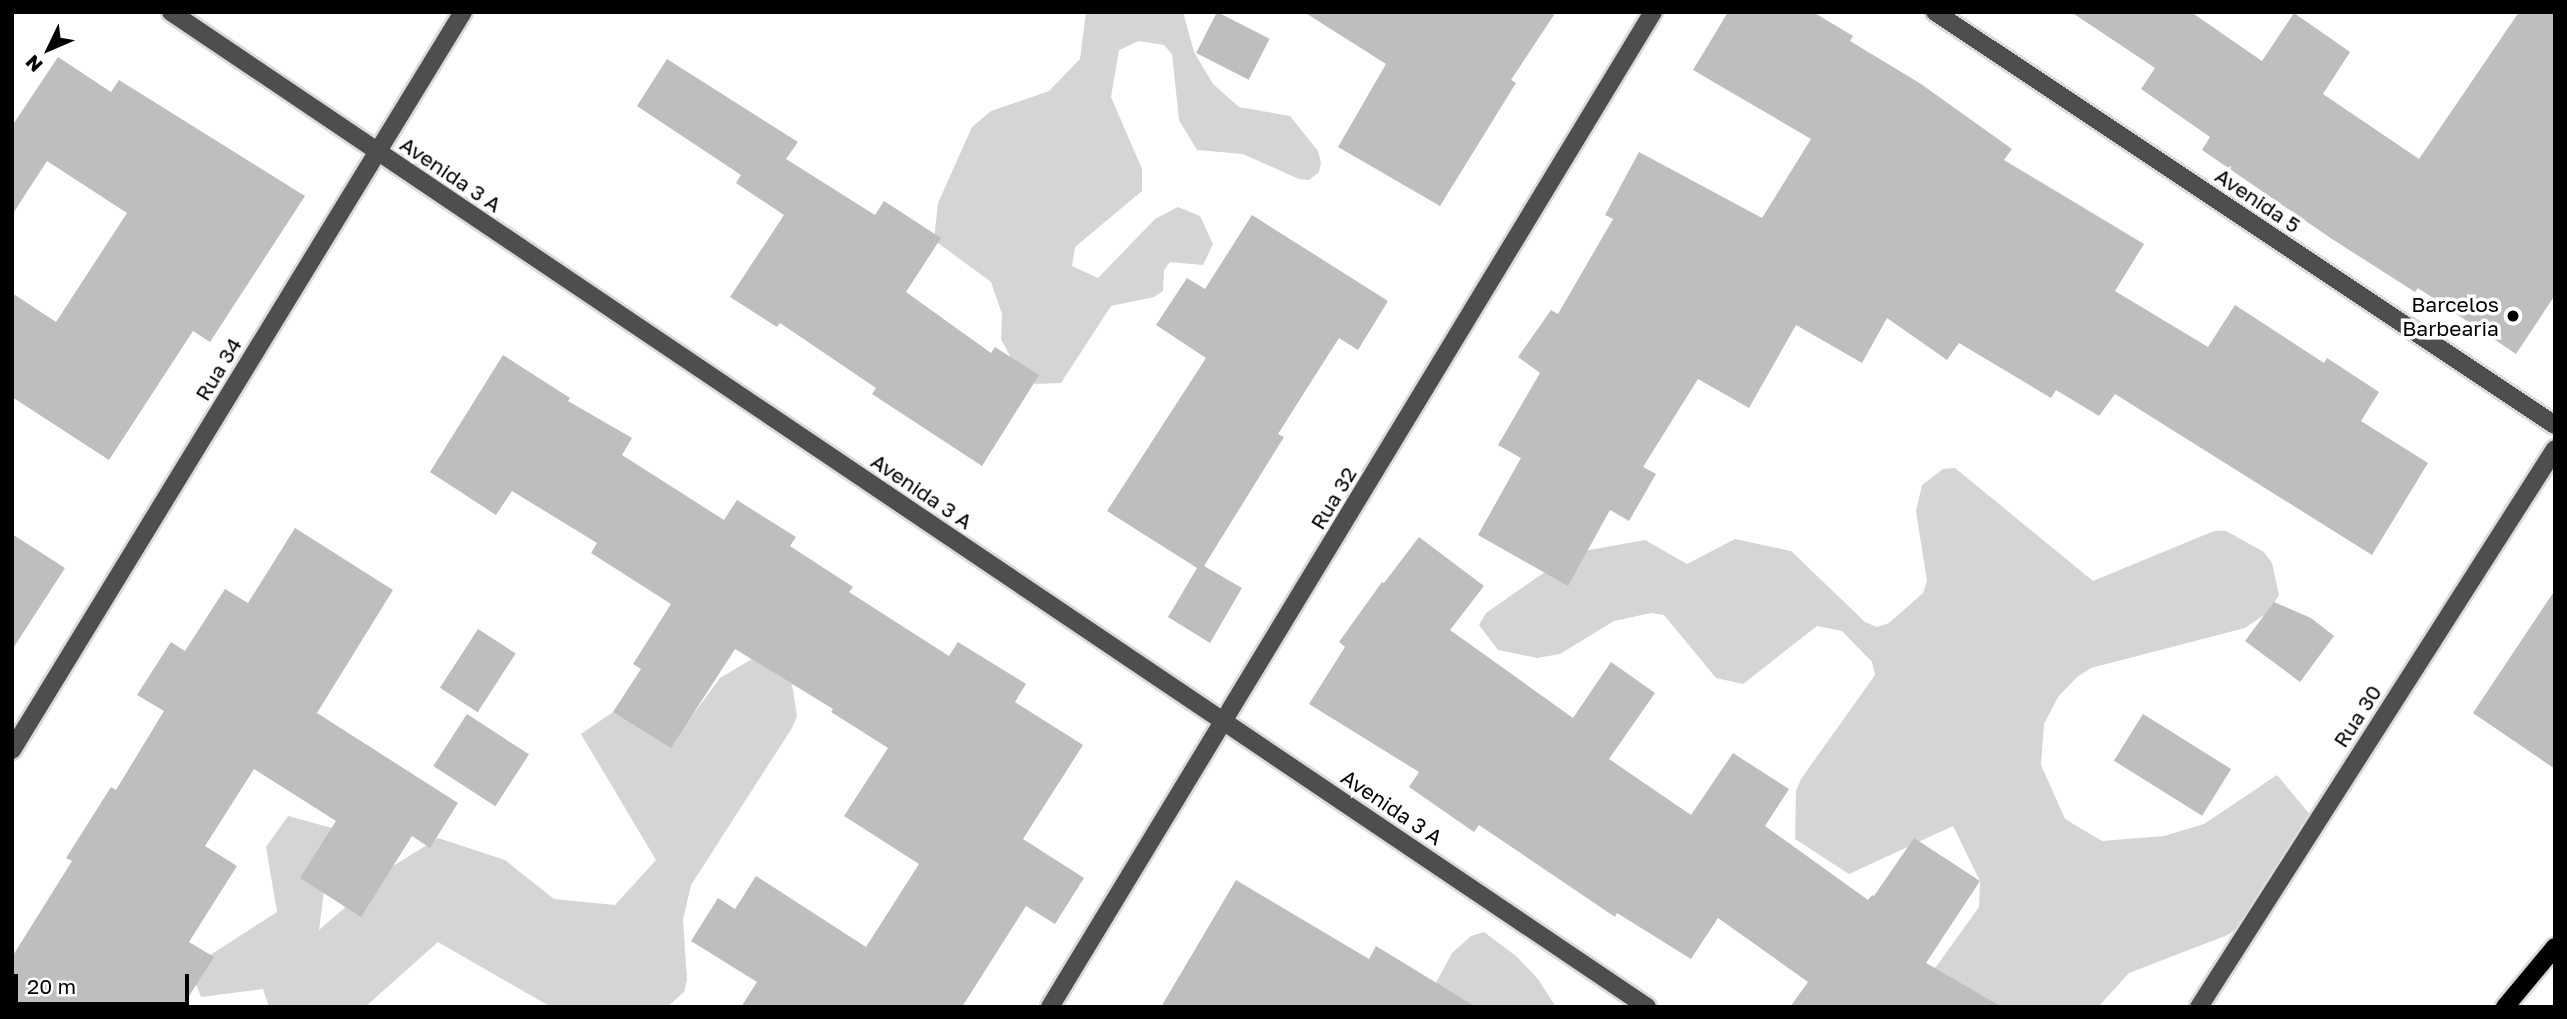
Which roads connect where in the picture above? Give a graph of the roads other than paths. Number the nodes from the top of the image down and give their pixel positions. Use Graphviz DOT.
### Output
graph roads {
  1 [pos="171,12"];
  2 [pos="463,12"];
  3 [pos="1653,12"];
  4 [pos="1935,12"];
  5 [pos="378,152"];
  6 [pos="2555,425"];
  7 [pos="2555,449"];
  8 [pos="1224,722"];
  9 [pos="12,750"];
  10 [pos="2555,947"];
  11 [pos="1050,1007"];
  12 [pos="1647,1007"];
  13 [pos="2199,1007"];
  14 [pos="2505,1007"];
  1 -- 5 [label="street, Avenida 3 A"];
  2 -- 5 [label="street, Rua 34"];
  3 -- 8 [label="street, Rua 32"];
  4 -- 6 [label="street, Avenida 5"];
  5 -- 8 [label="street, Avenida 3 A"];
  5 -- 9 [label="street, Rua 34"];
  7 -- 13 [label="street, Rua 30"];
  8 -- 11 [label="street, Rua 32"];
  8 -- 12 [label="street, Avenida 3 A"];
  10 -- 14 [label="main road"];
}
